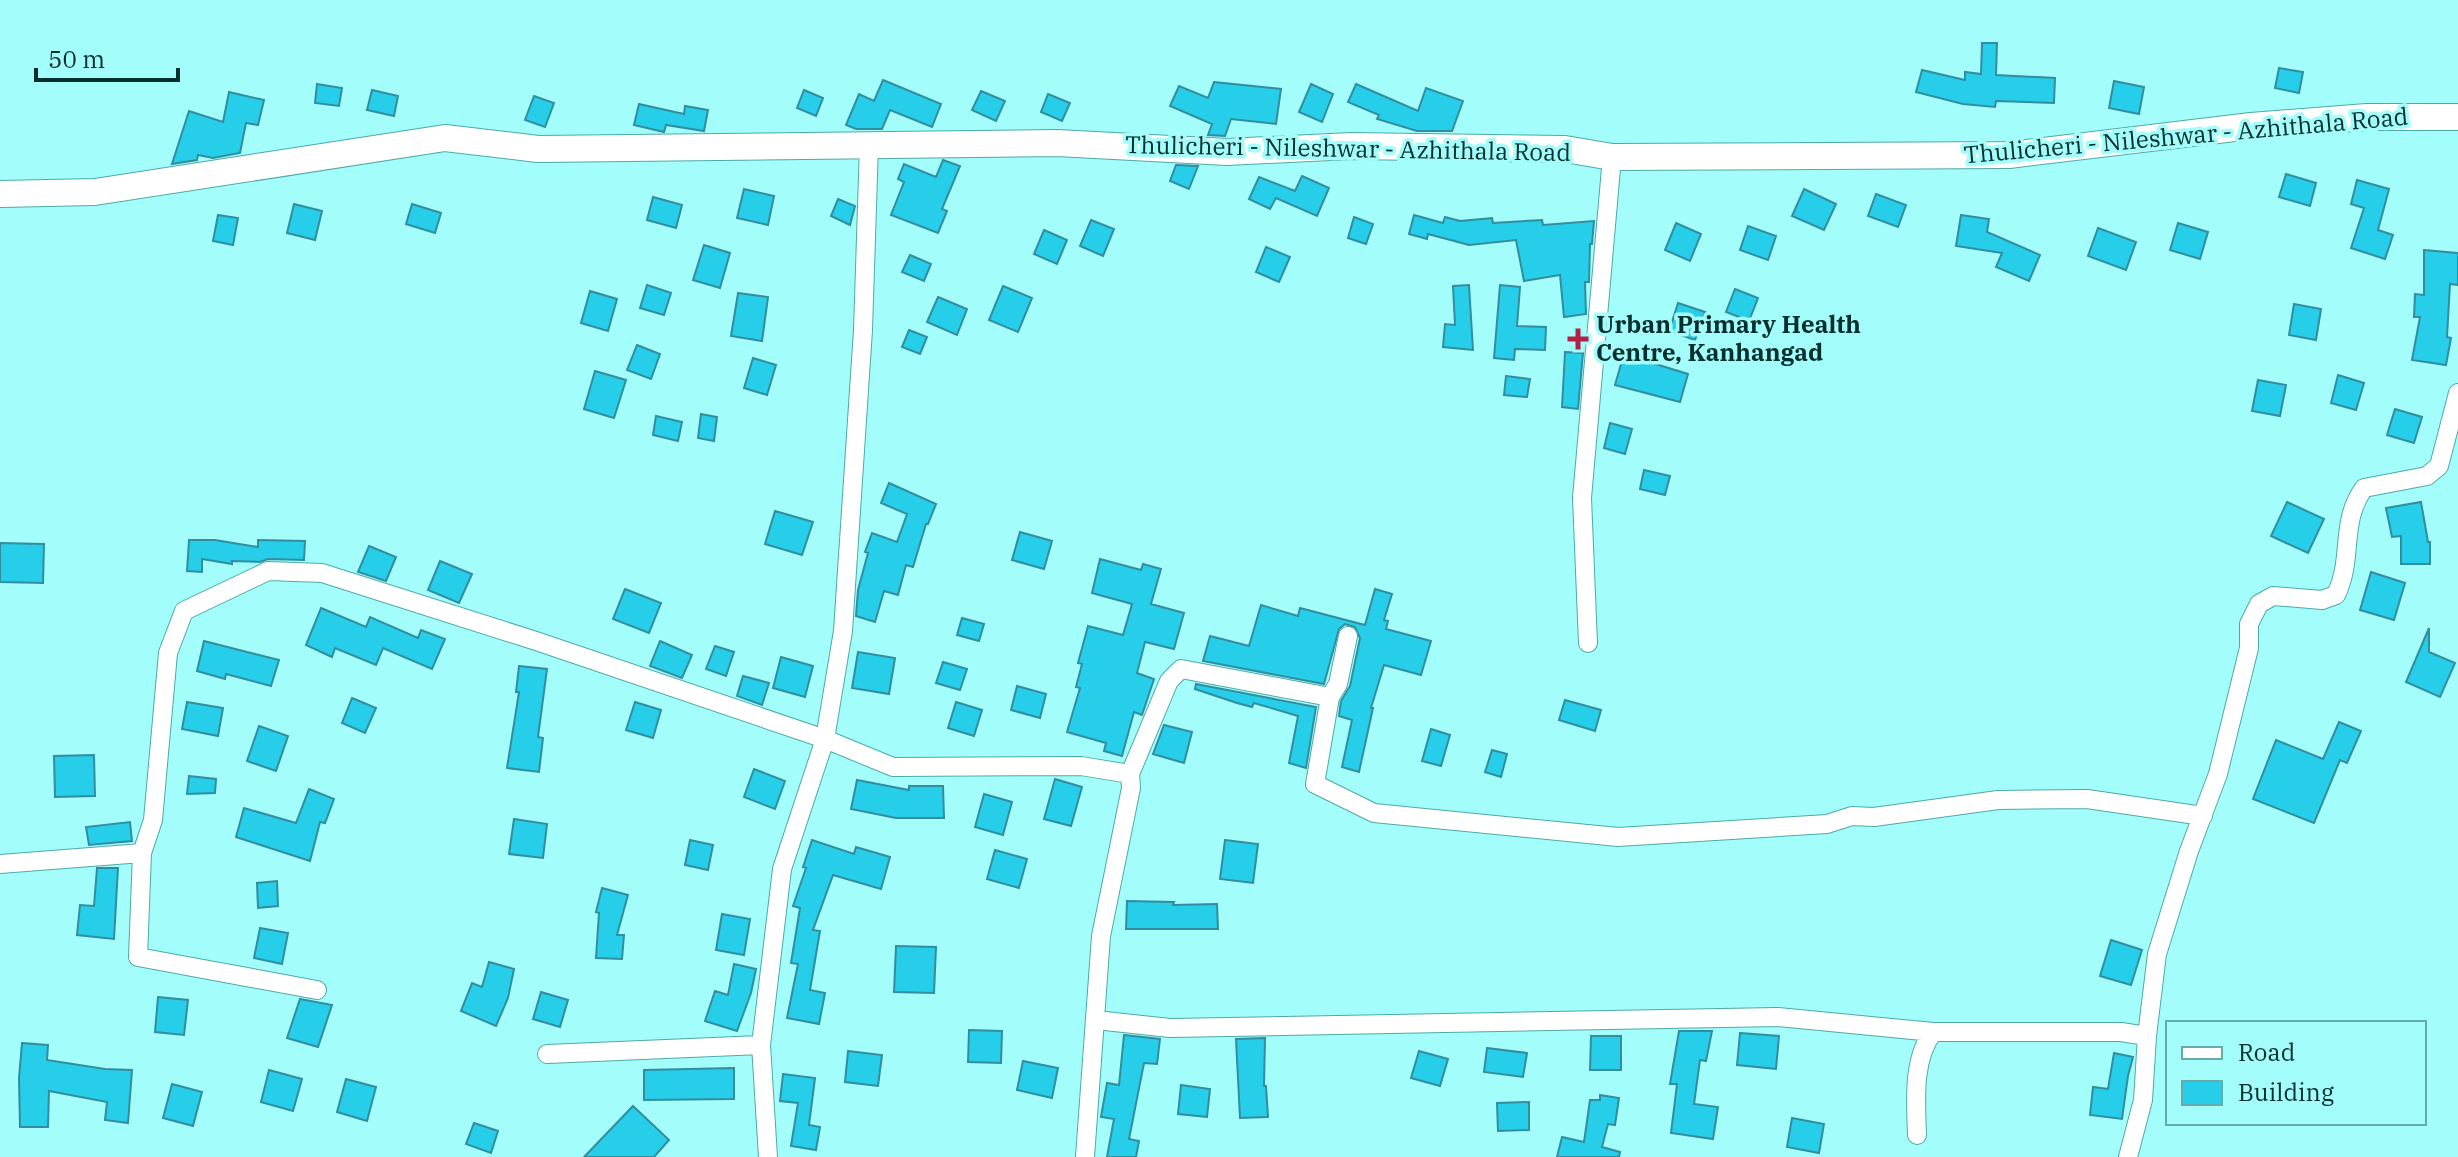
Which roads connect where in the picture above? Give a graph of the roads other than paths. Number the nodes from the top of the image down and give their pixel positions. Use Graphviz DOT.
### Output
graph roads {
  1 [pos="2458,117"];
  2 [pos="869,145"];
  3 [pos="1612,157"];
  4 [pos="0,194"];
  5 [pos="2458,393"];
  6 [pos="2450,461"];
  7 [pos="1348,636"];
  8 [pos="1588,643"];
  9 [pos="1330,697"];
  10 [pos="825,739"];
  11 [pos="1130,774"];
  12 [pos="2203,816"];
  13 [pos="142,853"];
  14 [pos="0,864"];
  15 [pos="317,990"];
  16 [pos="1096,1020"];
  17 [pos="1933,1032"];
  18 [pos="2147,1036"];
  19 [pos="761,1045"];
  20 [pos="547,1054"];
  21 [pos="1917,1135"];
  22 [pos="768,1157"];
  23 [pos="1085,1157"];
  24 [pos="2128,1157"];
  1 -- 3 [label="main road, Thulicheri - Nileshwar - Azhithala Road"];
  2 -- 3 [label="main road, Thulicheri - Nileshwar - Azhithala Road"];
  2 -- 4 [label="main road, Thulicheri - Nileshwar - Azhithala Road"];
  2 -- 10 [label="street"];
  3 -- 8 [label="street"];
  5 -- 6 [label="street"];
  6 -- 12 [label="street"];
  7 -- 9 [label="street"];
  9 -- 11 [label="street"];
  9 -- 12 [label="street"];
  10 -- 11 [label="street"];
  10 -- 13 [label="street"];
  10 -- 19 [label="street"];
  11 -- 16 [label="street"];
  12 -- 18 [label="street"];
  13 -- 14 [label="street"];
  13 -- 15 [label="street"];
  16 -- 17 [label="street"];
  16 -- 23 [label="street"];
  17 -- 18 [label="street"];
  17 -- 21 [label="street"];
  18 -- 24 [label="street"];
  19 -- 20 [label="street"];
  19 -- 22 [label="street"];
}
